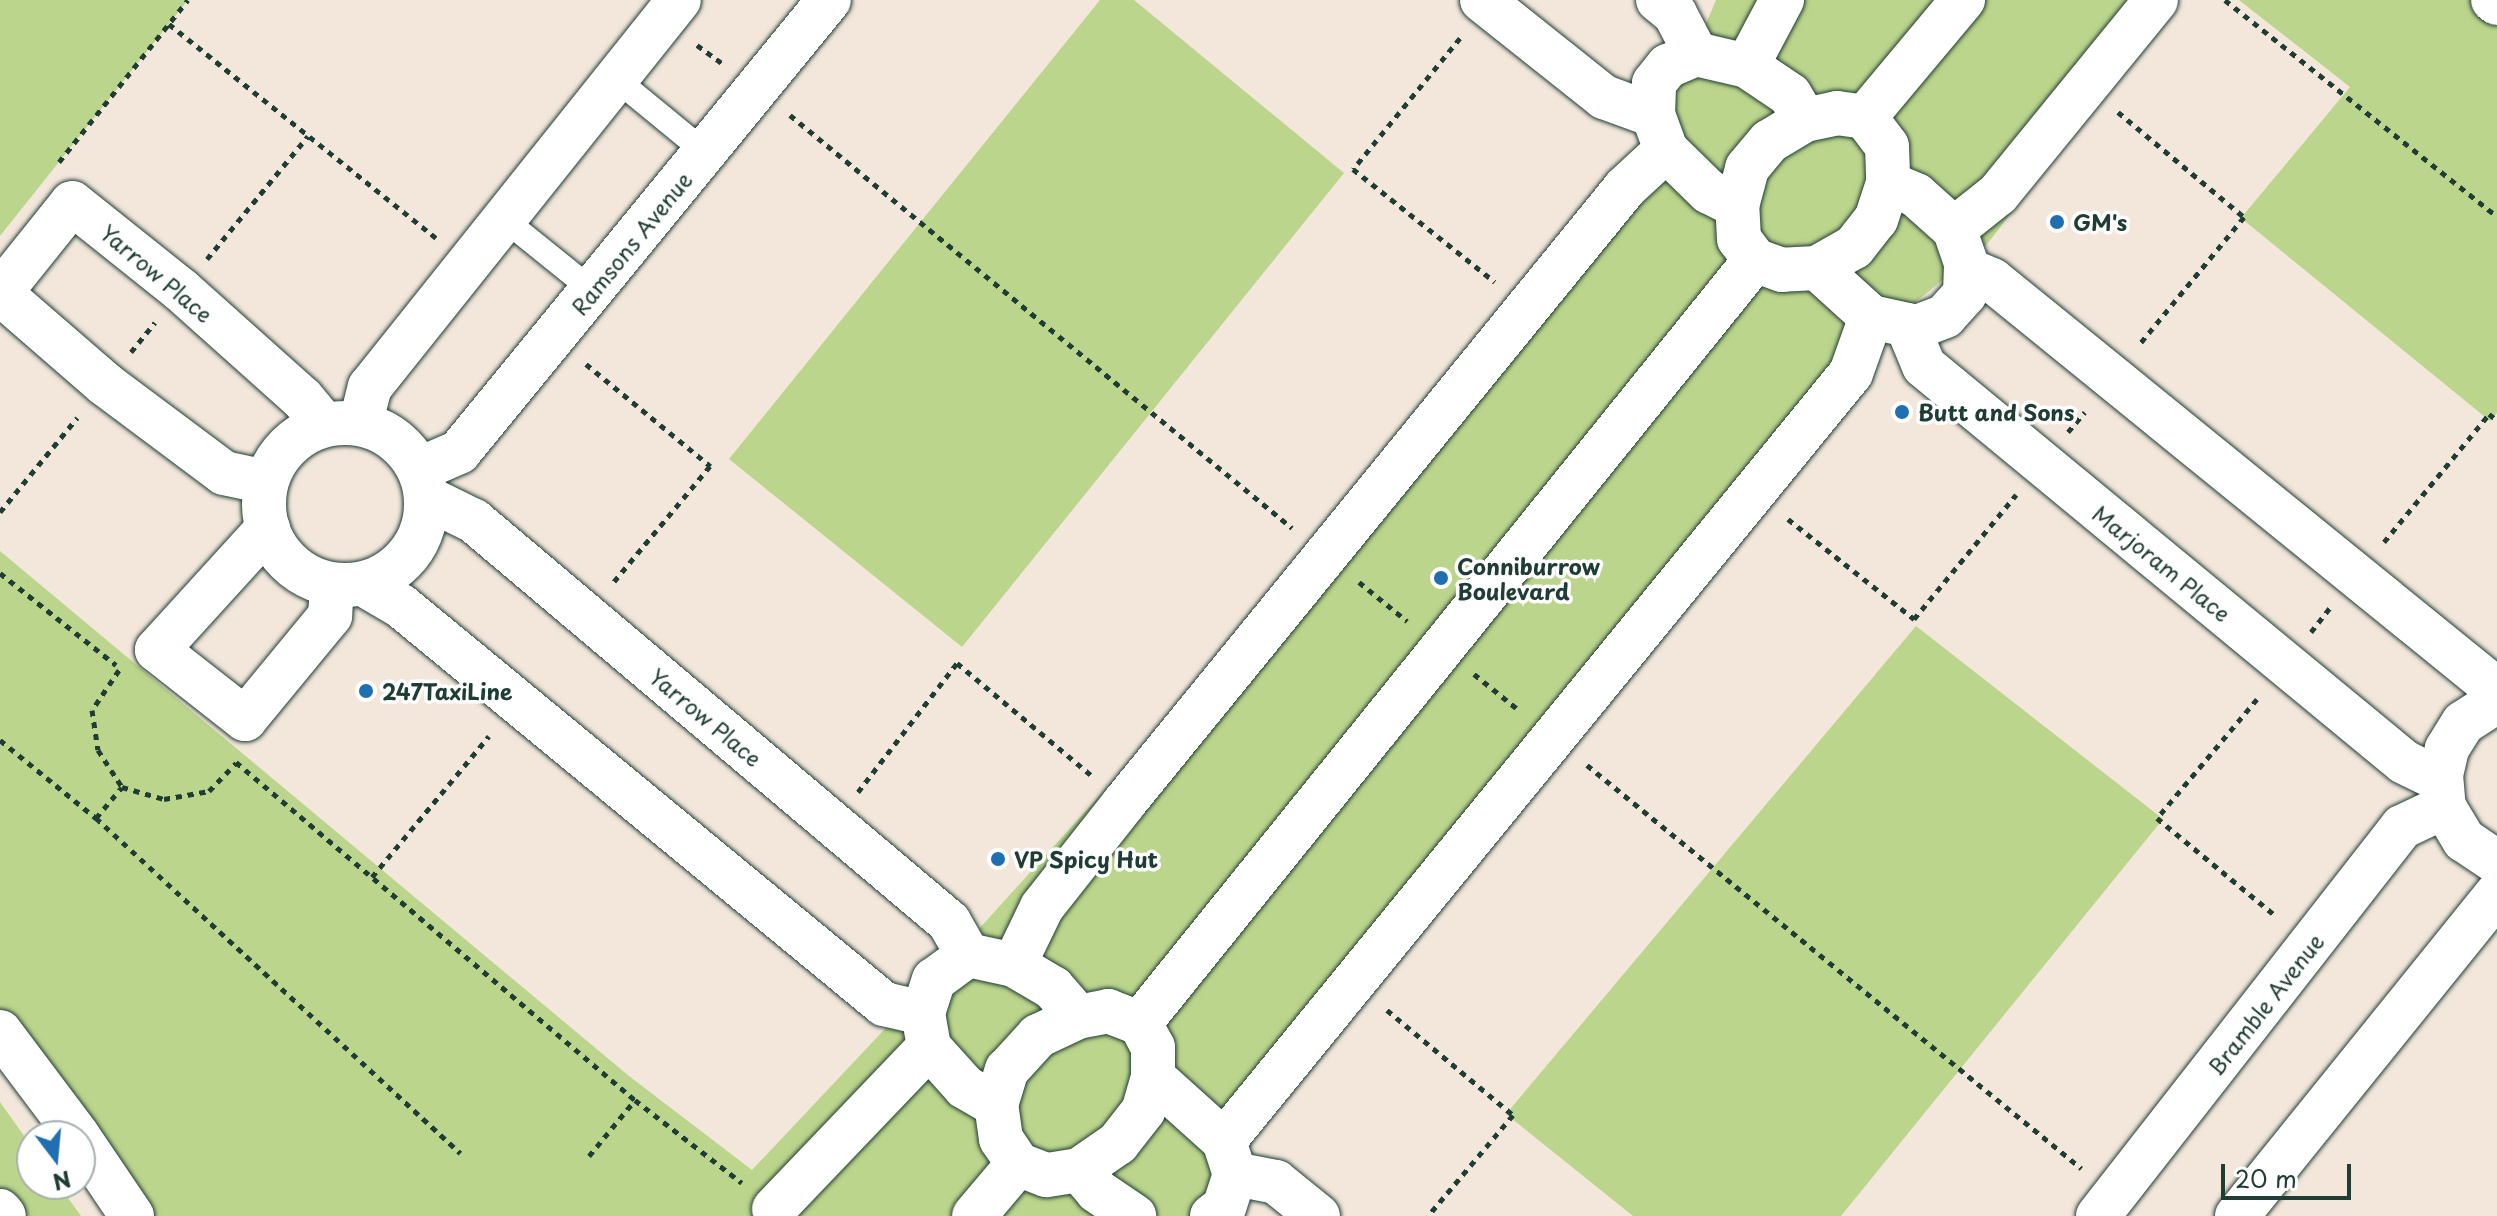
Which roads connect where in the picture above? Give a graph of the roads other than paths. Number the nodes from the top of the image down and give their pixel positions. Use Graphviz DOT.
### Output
graph roads {
  1 [pos="829,0"];
  2 [pos="1658,0"];
  3 [pos="1782,0"];
  4 [pos="1963,0"];
  5 [pos="2156,0"];
  6 [pos="1485,2"];
  7 [pos="671,10"];
  8 [pos="1696,54"];
  9 [pos="1747,66"];
  10 [pos="616,79"];
  11 [pos="1865,117"];
  12 [pos="1805,120"];
  13 [pos="1659,132"];
  14 [pos="705,152"];
  15 [pos="1888,183"];
  16 [pos="1737,206"];
  17 [pos="504,219"];
  18 [pos="1960,249"];
  19 [pos="1755,260"];
  20 [pos="1817,268"];
  21 [pos="592,290"];
  22 [pos="1889,321"];
  23 [pos="342,423"];
  24 [pos="266,482"];
  25 [pos="424,483"];
  26 [pos="268,528"];
  27 [pos="349,585"];
  28 [pos="2497,690"];
  29 [pos="2497,701"];
  30 [pos="2442,794"];
  31 [pos="2497,862"];
  32 [pos="2497,894"];
  33 [pos="968,955"];
  34 [pos="1014,965"];
  35 [pos="1078,1017"];
  36 [pos="1140,1023"];
  37 [pos="926,1030"];
  38 [pos="0,1032"];
  39 [pos="1153,1077"];
  40 [pos="996,1105"];
  41 [pos="66,1120"];
  42 [pos="1230,1157"];
  43 [pos="96,1163"];
  44 [pos="1018,1164"];
  45 [pos="1079,1170"];
  46 [pos="2106,1206"];
  47 [pos="774,1209"];
  48 [pos="0,1211"];
  49 [pos="4,1216"];
  50 [pos="132,1216"];
  51 [pos="974,1216"];
  52 [pos="1134,1216"];
  53 [pos="1212,1216"];
  54 [pos="1318,1216"];
  55 [pos="2237,1216"];
  1 -- 14 [label="street, Ramsons Avenue"];
  2 -- 8 [label="street"];
  3 -- 9 [label="street"];
  4 -- 11 [label="street"];
  5 -- 18 [label="street"];
  6 -- 13 [label="street"];
  7 -- 10 [label="street"];
  8 -- 9 [label="street"];
  8 -- 13 [label="street"];
  9 -- 12 [label="street"];
  10 -- 14 [label="lane"];
  10 -- 17 [label="street"];
  11 -- 12 [label="street"];
  11 -- 15 [label="street"];
  12 -- 16 [label="street"];
  13 -- 16 [label="street"];
  13 -- 34 [label="street"];
  14 -- 21 [label="street, Ramsons Avenue"];
  15 -- 18 [label="street"];
  15 -- 20 [label="street"];
  16 -- 19 [label="street"];
  17 -- 21 [label="lane"];
  17 -- 23 [label="street"];
  18 -- 22 [label="street"];
  18 -- 28 [label="street"];
  19 -- 20 [label="street"];
  19 -- 36 [label="street"];
  20 -- 22 [label="street"];
  21 -- 25 [label="street, Ramsons Avenue"];
  22 -- 30 [label="street, Marjoram Place"];
  22 -- 42 [label="street"];
  23 -- 24 [label="street"];
  23 -- 24 [label="street, Yarrow Place"];
  23 -- 25 [label="street"];
  24 -- 26 [label="street"];
  25 -- 27 [label="street"];
  25 -- 33 [label="street, Yarrow Place"];
  26 -- 27 [label="street"];
  26 -- 27 [label="street"];
  27 -- 37 [label="street"];
  29 -- 30 [label="street"];
  30 -- 31 [label="street"];
  30 -- 46 [label="street, Bramble Avenue"];
  32 -- 55 [label="street"];
  33 -- 34 [label="street"];
  33 -- 37 [label="street"];
  34 -- 35 [label="street"];
  35 -- 36 [label="street"];
  35 -- 40 [label="street"];
  36 -- 39 [label="street"];
  37 -- 40 [label="street"];
  37 -- 47 [label="street"];
  38 -- 41 [label="street"];
  39 -- 42 [label="street"];
  39 -- 45 [label="street"];
  40 -- 44 [label="street"];
  42 -- 53 [label="street"];
  42 -- 54 [label="street"];
  43 -- 50 [label="street"];
  44 -- 45 [label="street"];
  44 -- 51 [label="street"];
  45 -- 52 [label="street"];
  48 -- 49 [label="street"];
}
